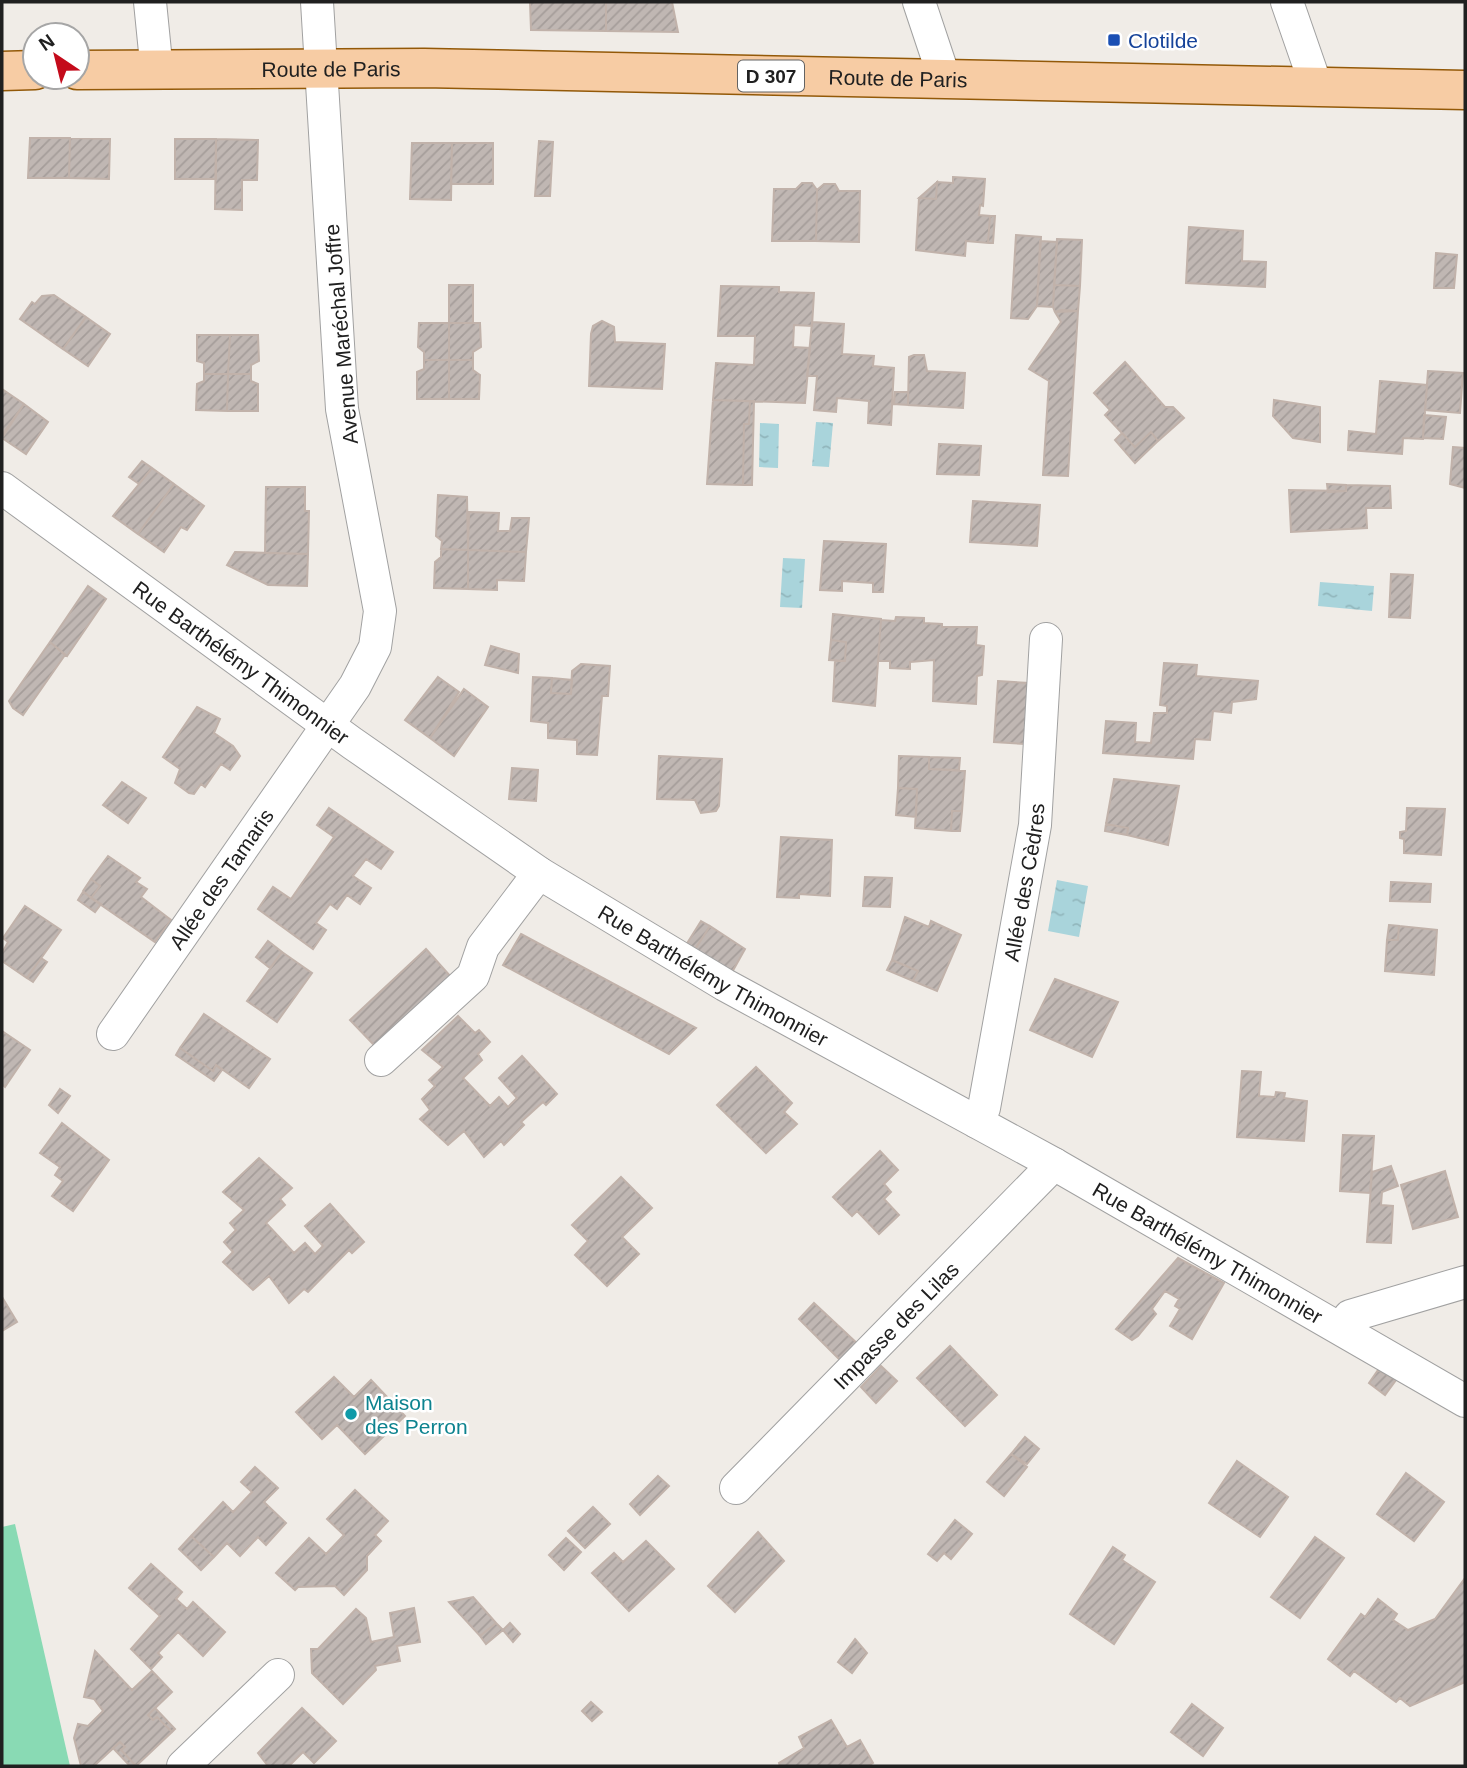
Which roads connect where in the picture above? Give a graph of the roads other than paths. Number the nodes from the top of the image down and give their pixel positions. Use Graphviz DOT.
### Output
graph roads {
  1 [pos="150,2"];
  2 [pos="317,2"];
  3 [pos="919,2"];
  4 [pos="1287,2"];
  5 [pos="155,52"];
  6 [pos="2,53"];
  7 [pos="21,53"];
  8 [pos="91,53"];
  9 [pos="320,60"];
  10 [pos="91,69"];
  11 [pos="21,70"];
  12 [pos="2,71"];
  13 [pos="940,73"];
  14 [pos="1465,75"];
  15 [pos="1312,80"];
  16 [pos="1465,90"];
  17 [pos="2,488"];
  18 [pos="1046,639"];
  19 [pos="328,724"];
  20 [pos="539,873"];
  21 [pos="113,1034"];
  22 [pos="381,1060"];
  23 [pos="977,1122"];
  24 [pos="1054,1164"];
  25 [pos="1465,1282"];
  26 [pos="1342,1328"];
  27 [pos="1465,1401"];
  28 [pos="736,1488"];
  29 [pos="278,1675"];
  30 [pos="183,1766"];
  1 -- 5 [label="street"];
  2 -- 9 [label="street, Avenue Maréchal Joffre"];
  3 -- 13 [label="street"];
  4 -- 15 [label="street"];
  5 -- 8 [label="main road, Route de Paris / D 307"];
  5 -- 9 [label="main road, Route de Paris / D 307"];
  6 -- 7 [label="main road"];
  9 -- 10 [label="main road, Route de Paris / D 307"];
  9 -- 13 [label="main road, Route de Paris / D 307"];
  9 -- 19 [label="street, Avenue Maréchal Joffre"];
  11 -- 12 [label="main road"];
  13 -- 15 [label="main road, Route de Paris / D 307"];
  14 -- 15 [label="main road, Route de Paris / D 307"];
  15 -- 16 [label="main road, Route de Paris / D 307"];
  17 -- 19 [label="street, Rue Barthélémy Thimonnier"];
  18 -- 23 [label="street, Allée des Cèdres"];
  19 -- 20 [label="street, Rue Barthélémy Thimonnier"];
  19 -- 21 [label="street, Allée des Tamaris"];
  20 -- 22 [label="street"];
  20 -- 23 [label="street, Rue Barthélémy Thimonnier"];
  23 -- 24 [label="street, Rue Barthélémy Thimonnier"];
  24 -- 26 [label="street, Rue Barthélémy Thimonnier"];
  24 -- 28 [label="street, Impasse des Lilas"];
  25 -- 26 [label="street"];
  26 -- 27 [label="street, Rue Barthélémy Thimonnier"];
  29 -- 30 [label="street"];
}
